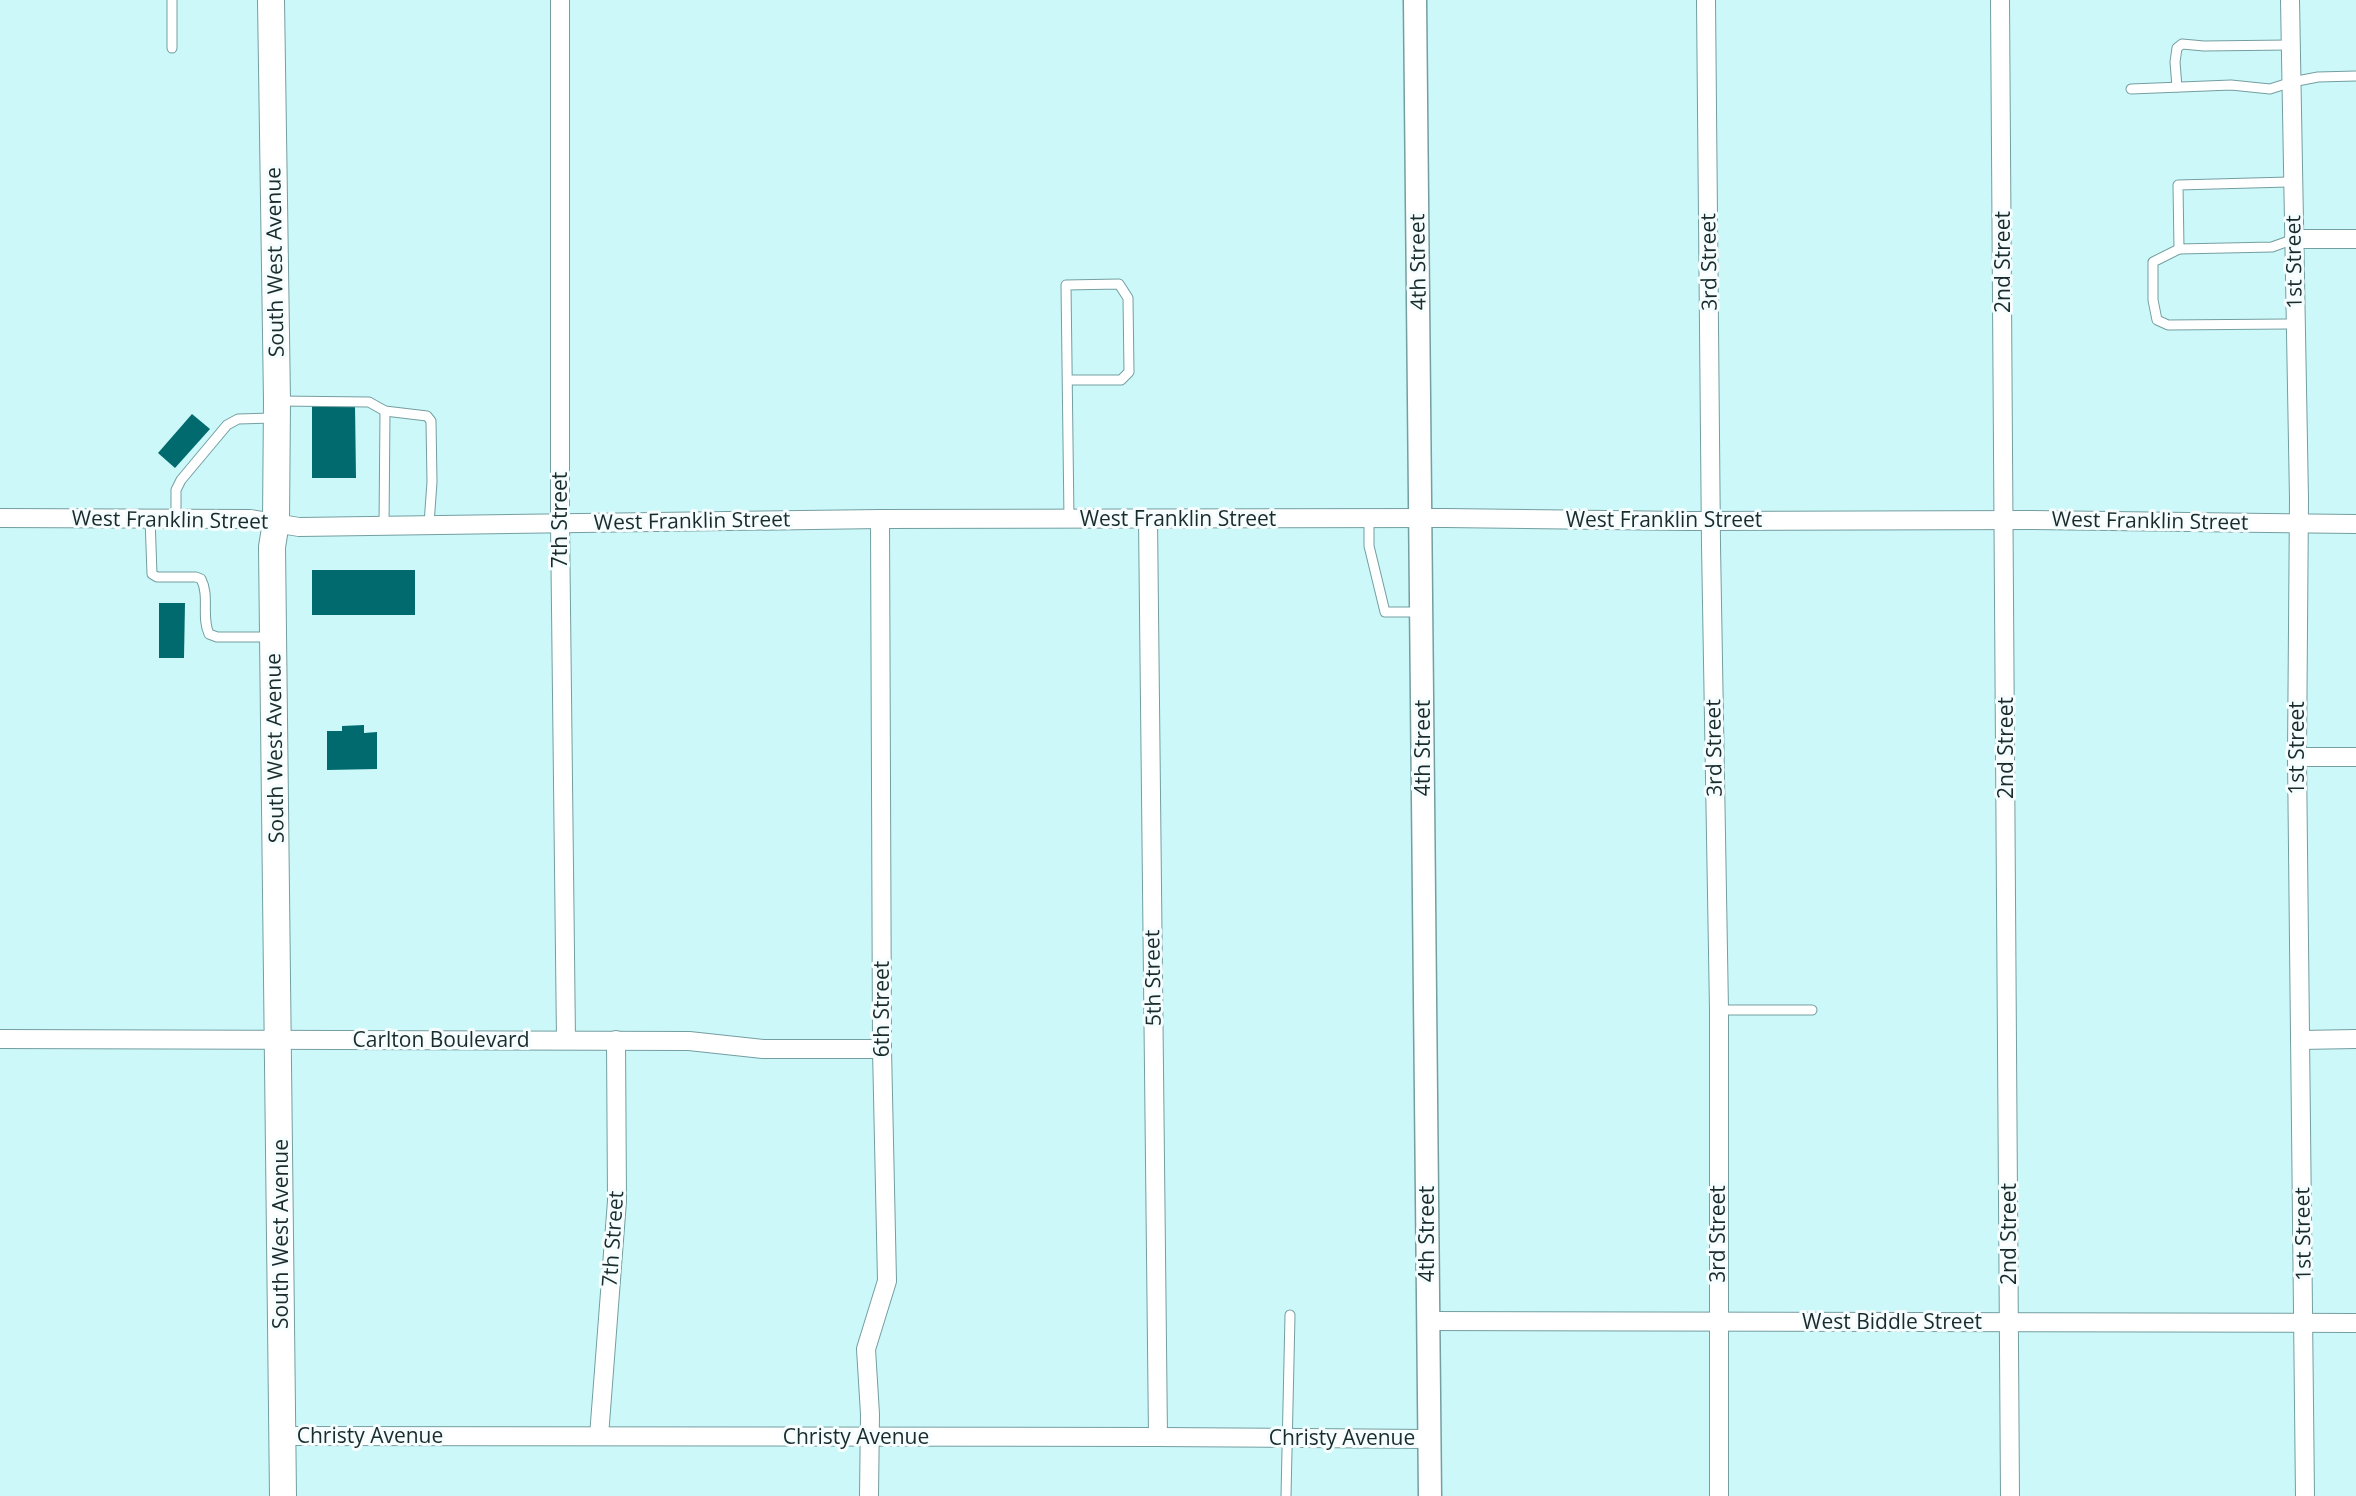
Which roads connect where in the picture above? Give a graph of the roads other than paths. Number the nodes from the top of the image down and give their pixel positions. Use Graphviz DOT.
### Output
graph roads {
  1 [pos="172,0"];
  2 [pos="271,0"];
  3 [pos="560,0"];
  4 [pos="1415,0"];
  5 [pos="1706,0"];
  6 [pos="2000,0"];
  7 [pos="2290,0"];
  8 [pos="2291,45"];
  9 [pos="172,48"];
  10 [pos="2356,76"];
  11 [pos="2292,82"];
  12 [pos="2177,87"];
  13 [pos="2131,89"];
  14 [pos="2292,182"];
  15 [pos="2294,239"];
  16 [pos="2356,239"];
  17 [pos="2179,249"];
  18 [pos="2295,324"];
  19 [pos="1068,380"];
  20 [pos="277,409"];
  21 [pos="385,411"];
  22 [pos="0,518"];
  23 [pos="150,518"];
  24 [pos="176,518"];
  25 [pos="879,519"];
  26 [pos="1069,519"];
  27 [pos="1148,519"];
  28 [pos="1369,519"];
  29 [pos="1421,519"];
  30 [pos="1711,520"];
  31 [pos="2005,520"];
  32 [pos="276,522"];
  33 [pos="560,522"];
  34 [pos="429,524"];
  35 [pos="2298,524"];
  36 [pos="2356,524"];
  37 [pos="384,526"];
  38 [pos="1422,612"];
  39 [pos="273,637"];
  40 [pos="2297,757"];
  41 [pos="2356,757"];
  42 [pos="1719,1010"];
  43 [pos="1812,1010"];
  44 [pos="0,1039"];
  45 [pos="2356,1039"];
  46 [pos="279,1040"];
  47 [pos="566,1040"];
  48 [pos="616,1040"];
  49 [pos="2300,1040"];
  50 [pos="882,1049"];
  51 [pos="1290,1315"];
  52 [pos="1428,1321"];
  53 [pos="1718,1322"];
  54 [pos="2010,1322"];
  55 [pos="2304,1322"];
  56 [pos="2356,1323"];
  57 [pos="282,1436"];
  58 [pos="599,1436"];
  59 [pos="1158,1437"];
  60 [pos="868,1438"];
  61 [pos="1286,1438"];
  62 [pos="1429,1439"];
  63 [pos="283,1496"];
  64 [pos="868,1496"];
  65 [pos="1286,1496"];
  66 [pos="1430,1496"];
  67 [pos="1719,1496"];
  68 [pos="2010,1496"];
  69 [pos="2305,1496"];
  1 -- 9 [label="lane"];
  2 -- 20 [label="main road, South West Avenue"];
  3 -- 33 [label="street, 7th Street"];
  4 -- 29 [label="street, 4th Street"];
  5 -- 30 [label="street, 3rd Street"];
  6 -- 31 [label="street, 2nd Street"];
  7 -- 8 [label="street, 1st Street"];
  8 -- 11 [label="street, 1st Street"];
  8 -- 12 [label="lane"];
  10 -- 11 [label="lane"];
  11 -- 12 [label="lane"];
  11 -- 14 [label="street, 1st Street"];
  12 -- 13 [label="lane"];
  14 -- 15 [label="street, 1st Street"];
  14 -- 17 [label="lane"];
  15 -- 16 [label="street"];
  15 -- 17 [label="lane"];
  15 -- 18 [label="street, 1st Street"];
  17 -- 18 [label="lane"];
  18 -- 35 [label="street, 1st Street"];
  19 -- 19 [label="lane"];
  19 -- 26 [label="lane"];
  20 -- 21 [label="lane"];
  20 -- 24 [label="lane"];
  20 -- 32 [label="main road, South West Avenue"];
  21 -- 34 [label="lane"];
  21 -- 37 [label="lane"];
  22 -- 23 [label="street, West Franklin Street"];
  23 -- 24 [label="street, West Franklin Street"];
  23 -- 39 [label="lane"];
  24 -- 32 [label="street, West Franklin Street"];
  25 -- 26 [label="street, West Franklin Street"];
  25 -- 33 [label="street, West Franklin Street"];
  25 -- 50 [label="street, 6th Street"];
  26 -- 27 [label="street, West Franklin Street"];
  27 -- 28 [label="street, West Franklin Street"];
  27 -- 59 [label="street, 5th Street"];
  28 -- 29 [label="street, West Franklin Street"];
  28 -- 38 [label="lane"];
  29 -- 30 [label="street, West Franklin Street"];
  29 -- 38 [label="street, 4th Street"];
  30 -- 31 [label="street, West Franklin Street"];
  30 -- 42 [label="street, 3rd Street"];
  31 -- 35 [label="street, West Franklin Street"];
  31 -- 54 [label="street, 2nd Street"];
  32 -- 37 [label="street, West Franklin Street"];
  32 -- 39 [label="main road, South West Avenue"];
  33 -- 34 [label="street, West Franklin Street"];
  33 -- 47 [label="street, 7th Street"];
  34 -- 37 [label="street, West Franklin Street"];
  35 -- 36 [label="street, West Franklin Street"];
  35 -- 40 [label="street, 1st Street"];
  38 -- 52 [label="street, 4th Street"];
  39 -- 46 [label="main road, South West Avenue"];
  40 -- 41 [label="street"];
  40 -- 49 [label="street, 1st Street"];
  42 -- 43 [label="lane"];
  42 -- 53 [label="street, 3rd Street"];
  44 -- 46 [label="street, Carlton Boulevard"];
  45 -- 49 [label="street"];
  46 -- 47 [label="street, Carlton Boulevard"];
  46 -- 57 [label="main road, South West Avenue"];
  47 -- 48 [label="street, Carlton Boulevard"];
  48 -- 50 [label="street, Carlton Boulevard"];
  48 -- 58 [label="street, 7th Street"];
  49 -- 55 [label="street, 1st Street"];
  50 -- 60 [label="street, 6th Street"];
  51 -- 61 [label="lane"];
  52 -- 53 [label="street, West Biddle Street"];
  52 -- 62 [label="street, 4th Street"];
  53 -- 54 [label="street, West Biddle Street"];
  53 -- 67 [label="street, 3rd Street"];
  54 -- 55 [label="street, West Biddle Street"];
  54 -- 68 [label="street, 2nd Street"];
  55 -- 56 [label="street, West Biddle Street"];
  55 -- 69 [label="street, 1st Street"];
  57 -- 58 [label="street, Christy Avenue"];
  57 -- 63 [label="main road, South West Avenue"];
  58 -- 60 [label="street, Christy Avenue"];
  59 -- 60 [label="street, Christy Avenue"];
  59 -- 61 [label="street, Christy Avenue"];
  60 -- 64 [label="street, 6th Street"];
  61 -- 62 [label="street, Christy Avenue"];
  61 -- 65 [label="lane"];
  62 -- 66 [label="street, 4th Street"];
}
